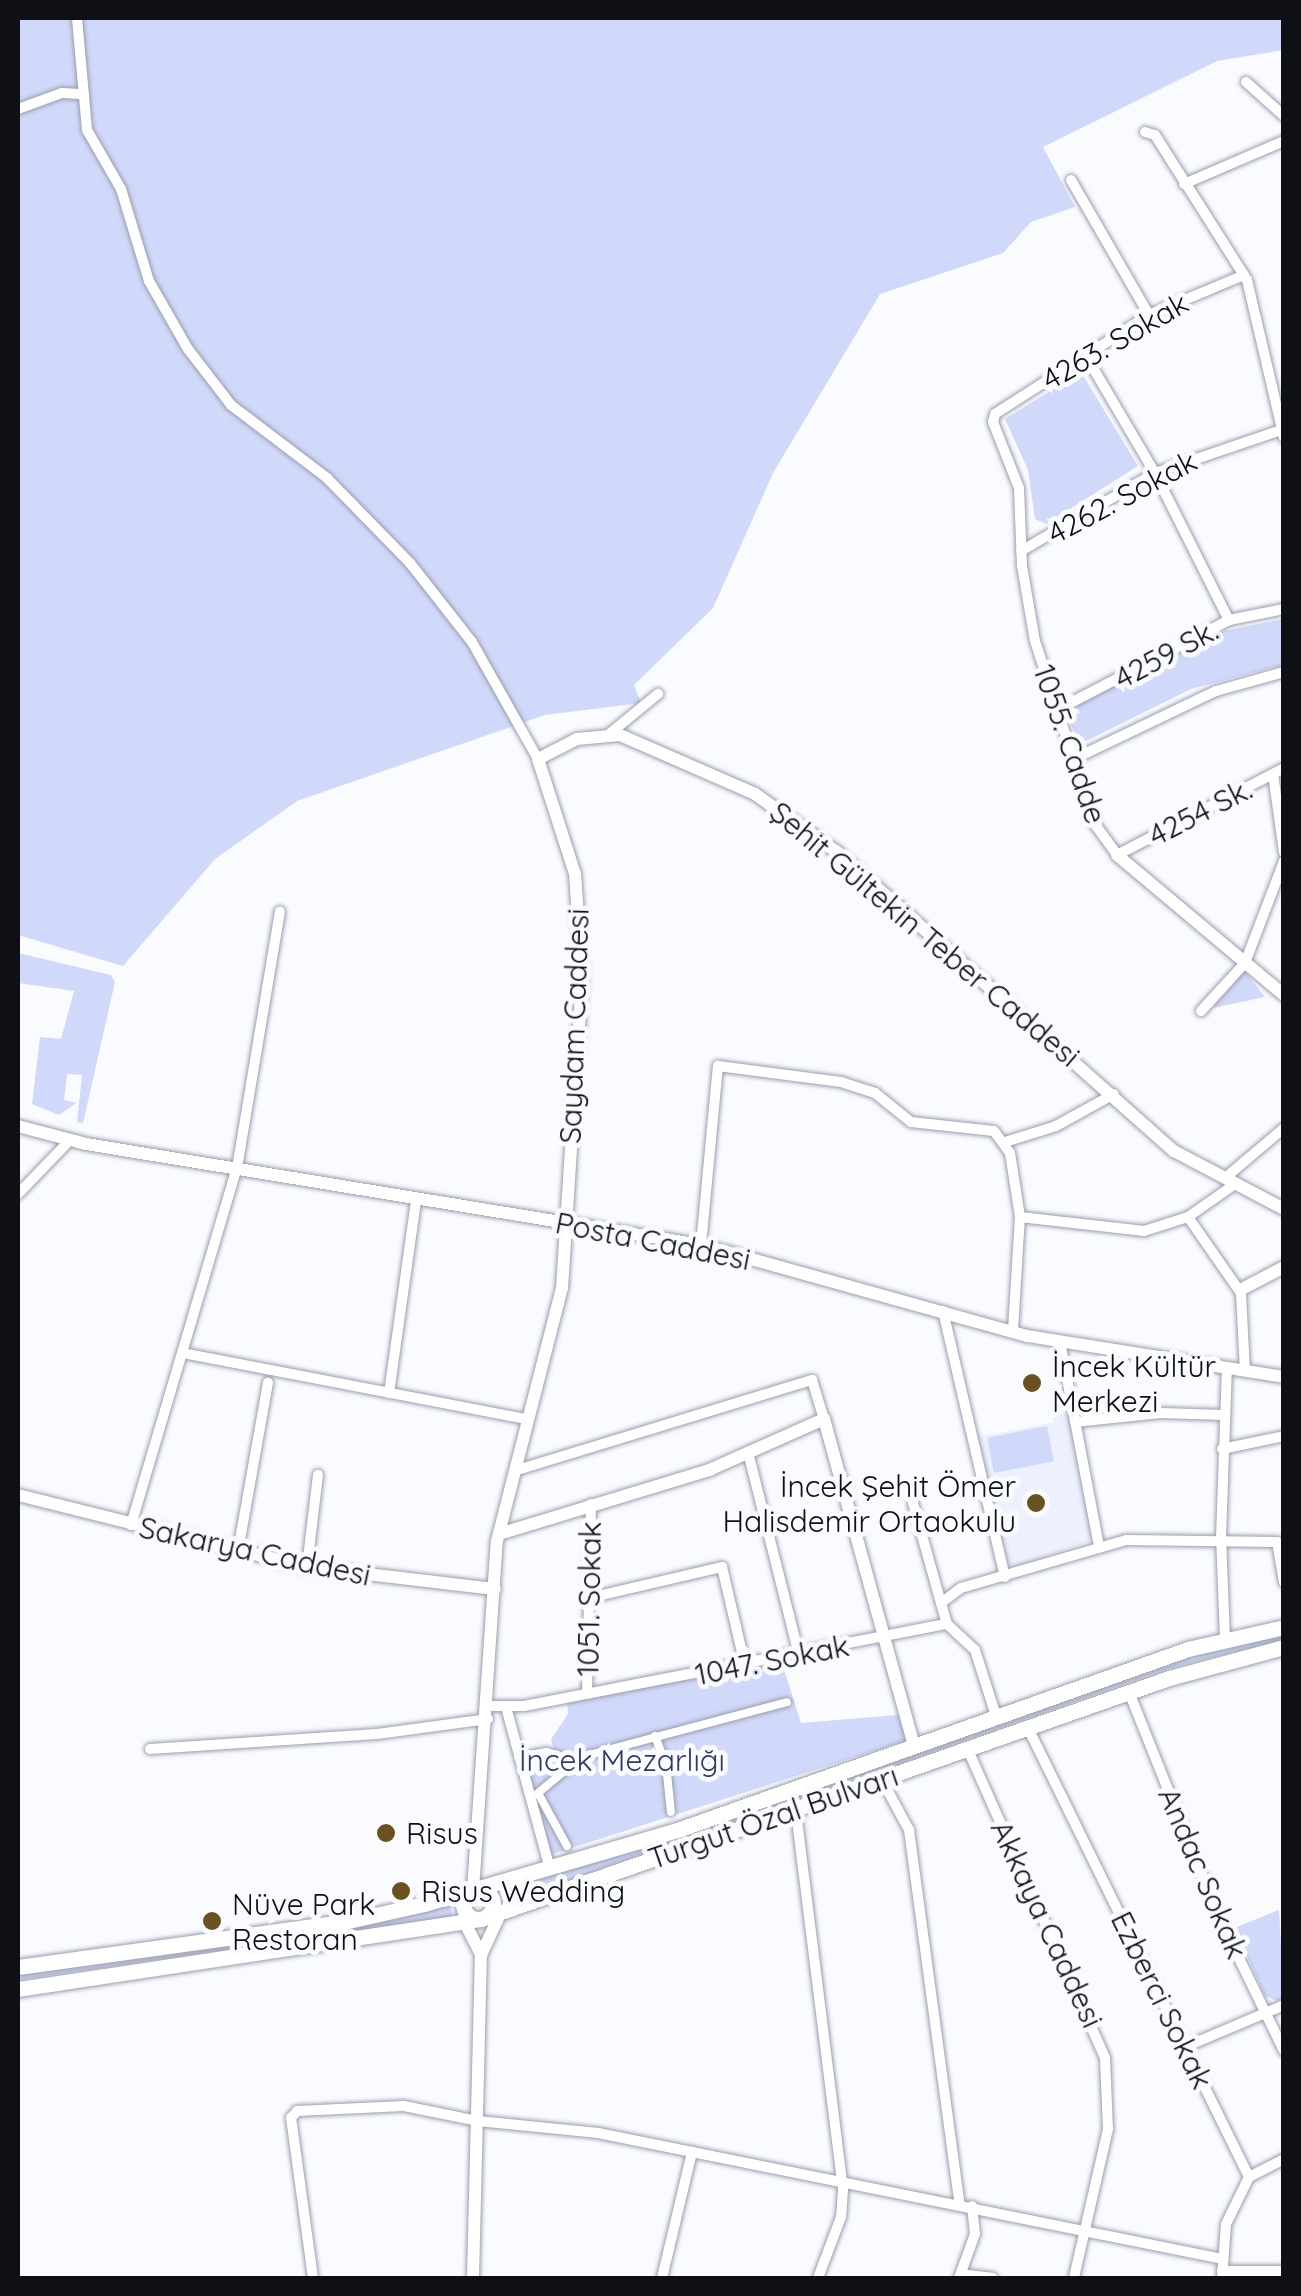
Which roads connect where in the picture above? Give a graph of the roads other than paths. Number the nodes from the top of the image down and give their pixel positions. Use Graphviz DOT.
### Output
graph roads {
  1 [pos="77,18"];
  2 [pos="1246,82"];
  3 [pos="84,94"];
  4 [pos="18,109"];
  5 [pos="1284,116"];
  6 [pos="1145,132"];
  7 [pos="1284,141"];
  8 [pos="1072,180"];
  9 [pos="1184,184"];
  10 [pos="1244,274"];
  11 [pos="1149,315"];
  12 [pos="1086,356"];
  13 [pos="992,417"];
  14 [pos="1281,418"];
  15 [pos="1282,434"];
  16 [pos="1155,473"];
  17 [pos="1022,551"];
  18 [pos="1280,609"];
  19 [pos="1229,620"];
  20 [pos="1284,672"];
  21 [pos="658,694"];
  22 [pos="1059,709"];
  23 [pos="608,735"];
  24 [pos="1076,758"];
  25 [pos="538,759"];
  26 [pos="1278,771"];
  27 [pos="1284,852"];
  28 [pos="1116,856"];
  29 [pos="1284,861"];
  30 [pos="280,912"];
  31 [pos="1245,964"];
  32 [pos="1284,995"];
  33 [pos="1201,1011"];
  34 [pos="1114,1094"];
  35 [pos="18,1126"];
  36 [pos="1284,1128"];
  37 [pos="70,1140"];
  38 [pos="1005,1142"];
  39 [pos="237,1168"];
  40 [pos="1230,1181"];
  41 [pos="18,1194"];
  42 [pos="416,1200"];
  43 [pos="1284,1210"];
  44 [pos="1020,1217"];
  45 [pos="1188,1217"];
  46 [pos="566,1223"];
  47 [pos="701,1245"];
  48 [pos="1284,1268"];
  49 [pos="1240,1290"];
  50 [pos="943,1311"];
  51 [pos="1013,1330"];
  52 [pos="1060,1342"];
  53 [pos="184,1353"];
  54 [pos="1227,1369"];
  55 [pos="1245,1371"];
  56 [pos="1284,1376"];
  57 [pos="268,1383"];
  58 [pos="389,1393"];
  59 [pos="1224,1415"];
  60 [pos="527,1419"];
  61 [pos="824,1419"];
  62 [pos="1076,1422"];
  63 [pos="1284,1436"];
  64 [pos="1222,1449"];
  65 [pos="748,1452"];
  66 [pos="514,1472"];
  67 [pos="318,1476"];
  68 [pos="18,1495"];
  69 [pos="912,1502"];
  70 [pos="591,1504"];
  71 [pos="131,1525"];
  72 [pos="498,1534"];
  73 [pos="1221,1538"];
  74 [pos="1280,1542"];
  75 [pos="1099,1547"];
  76 [pos="238,1551"];
  77 [pos="306,1568"];
  78 [pos="1005,1577"];
  79 [pos="1284,1582"];
  80 [pos="495,1589"];
  81 [pos="589,1598"];
  82 [pos="941,1603"];
  83 [pos="947,1624"];
  84 [pos="1284,1627"];
  85 [pos="884,1639"];
  86 [pos="1225,1640"];
  87 [pos="1284,1647"];
  88 [pos="798,1654"];
  89 [pos="745,1665"];
  90 [pos="1129,1692"];
  91 [pos="587,1694"];
  92 [pos="787,1702"];
  93 [pos="506,1707"];
  94 [pos="489,1713"];
  95 [pos="996,1716"];
  96 [pos="1028,1728"];
  97 [pos="655,1736"];
  98 [pos="914,1746"];
  99 [pos="150,1749"];
  100 [pos="968,1750"];
  101 [pos="515,1758"];
  102 [pos="576,1761"];
  103 [pos="882,1780"];
  104 [pos="671,1812"];
  105 [pos="796,1812"];
  106 [pos="566,1846"];
  107 [pos="550,1869"];
  108 [pos="473,1890"];
  109 [pos="500,1914"];
  110 [pos="473,1921"];
  111 [pos="481,1954"];
  112 [pos="18,1967"];
  113 [pos="18,1989"];
  114 [pos="1284,2005"];
  115 [pos="1264,2013"];
  116 [pos="1185,2047"];
  117 [pos="1284,2051"];
  118 [pos="478,2122"];
  119 [pos="692,2152"];
  120 [pos="1284,2159"];
  121 [pos="1249,2177"];
  122 [pos="842,2181"];
  123 [pos="959,2202"];
  124 [pos="972,2206"];
  125 [pos="1086,2231"];
  126 [pos="1222,2269"];
  127 [pos="1284,2271"];
  128 [pos="960,2276"];
  129 [pos="313,2278"];
  130 [pos="473,2278"];
  131 [pos="662,2278"];
  132 [pos="818,2278"];
  133 [pos="993,2278"];
  134 [pos="1074,2278"];
  1 -- 3 [label="street, Saydam Caddesi"];
  2 -- 5 [label="street"];
  3 -- 4 [label="street"];
  3 -- 25 [label="street, Saydam Caddesi"];
  6 -- 9 [label="street"];
  7 -- 9 [label="street"];
  8 -- 11 [label="street"];
  9 -- 10 [label="street"];
  10 -- 11 [label="street, 4263. Sokak"];
  10 -- 14 [label="street"];
  11 -- 12 [label="street, 4263. Sokak"];
  12 -- 13 [label="street, 4263. Sokak"];
  12 -- 16 [label="street"];
  13 -- 17 [label="street, 1055. Cadde"];
  14 -- 15 [label="street"];
  15 -- 16 [label="street, 4262. Sokak"];
  16 -- 17 [label="street, 4262. Sokak"];
  16 -- 19 [label="street"];
  17 -- 22 [label="street, 1055. Cadde"];
  18 -- 19 [label="street, 4259 Sk."];
  19 -- 22 [label="street, 4259 Sk."];
  20 -- 24 [label="street"];
  21 -- 23 [label="street"];
  22 -- 24 [label="street, 1055. Cadde"];
  23 -- 25 [label="street"];
  23 -- 34 [label="street, Şehit Gültekin Teber Caddesi"];
  24 -- 28 [label="street, 1055. Cadde"];
  25 -- 46 [label="street, Saydam Caddesi"];
  26 -- 27 [label="street"];
  26 -- 28 [label="street, 4254 Sk."];
  28 -- 31 [label="street, 1055. Cadde"];
  29 -- 31 [label="street"];
  30 -- 39 [label="street"];
  31 -- 32 [label="street, 1055. Cadde"];
  31 -- 33 [label="street"];
  34 -- 38 [label="street"];
  34 -- 40 [label="street, Şehit Gültekin Teber Caddesi"];
  35 -- 37 [label="street, Posta Caddesi"];
  36 -- 40 [label="street"];
  37 -- 39 [label="street, Posta Caddesi"];
  37 -- 41 [label="street"];
  38 -- 44 [label="street"];
  38 -- 47 [label="street"];
  39 -- 42 [label="street, Posta Caddesi"];
  39 -- 53 [label="street"];
  40 -- 43 [label="street, Şehit Gültekin Teber Caddesi"];
  40 -- 45 [label="street"];
  42 -- 46 [label="street, Posta Caddesi"];
  42 -- 58 [label="street"];
  44 -- 45 [label="street"];
  44 -- 51 [label="street"];
  45 -- 49 [label="street"];
  46 -- 47 [label="street, Posta Caddesi"];
  46 -- 60 [label="street, Saydam Caddesi"];
  47 -- 50 [label="street, Posta Caddesi"];
  48 -- 49 [label="street"];
  49 -- 55 [label="street"];
  50 -- 51 [label="street, Posta Caddesi"];
  50 -- 78 [label="street"];
  51 -- 52 [label="street, Posta Caddesi"];
  52 -- 54 [label="street, Posta Caddesi"];
  52 -- 62 [label="street"];
  53 -- 58 [label="street"];
  53 -- 71 [label="street"];
  54 -- 55 [label="street, Posta Caddesi"];
  54 -- 59 [label="street"];
  55 -- 56 [label="street, Posta Caddesi"];
  57 -- 76 [label="street"];
  58 -- 60 [label="street"];
  59 -- 62 [label="street"];
  59 -- 64 [label="street"];
  60 -- 66 [label="street, Saydam Caddesi"];
  61 -- 65 [label="street"];
  61 -- 66 [label="street"];
  61 -- 85 [label="street"];
  62 -- 75 [label="street"];
  63 -- 64 [label="street"];
  64 -- 73 [label="street"];
  65 -- 70 [label="street"];
  65 -- 88 [label="street"];
  66 -- 72 [label="street, Saydam Caddesi"];
  67 -- 77 [label="street"];
  68 -- 71 [label="street, Sakarya Caddesi"];
  69 -- 82 [label="street"];
  70 -- 72 [label="street"];
  70 -- 81 [label="street, 1051. Sokak"];
  71 -- 76 [label="street, Sakarya Caddesi"];
  72 -- 80 [label="street, Saydam Caddesi"];
  73 -- 74 [label="street"];
  73 -- 75 [label="street"];
  73 -- 86 [label="street"];
  74 -- 79 [label="street"];
  75 -- 78 [label="street"];
  76 -- 77 [label="street, Sakarya Caddesi"];
  77 -- 80 [label="street, Sakarya Caddesi"];
  78 -- 82 [label="street"];
  80 -- 94 [label="street, Saydam Caddesi"];
  81 -- 89 [label="street"];
  81 -- 91 [label="street, 1051. Sokak"];
  82 -- 83 [label="street"];
  83 -- 85 [label="street, 1047. Sokak"];
  83 -- 95 [label="street"];
  84 -- 86 [label="main road, Turgut Özal Bulvarı"];
  85 -- 88 [label="street, 1047. Sokak"];
  85 -- 98 [label="street"];
  86 -- 95 [label="main road, Turgut Özal Bulvarı"];
  87 -- 90 [label="main road, Turgut Özal Bulvarı"];
  88 -- 89 [label="street, 1047. Sokak"];
  89 -- 91 [label="street, 1047. Sokak"];
  90 -- 96 [label="main road, Turgut Özal Bulvarı"];
  90 -- 115 [label="street, Andac Sokak"];
  91 -- 93 [label="street, 1047. Sokak"];
  92 -- 97 [label="street"];
  93 -- 94 [label="street, 1047. Sokak"];
  93 -- 101 [label="street"];
  94 -- 99 [label="street, 1047. Sokak"];
  94 -- 108 [label="street, Saydam Caddesi"];
  95 -- 98 [label="main road, Turgut Özal Bulvarı"];
  96 -- 100 [label="main road, Turgut Özal Bulvarı"];
  96 -- 116 [label="street, Ezberci Sokak"];
  97 -- 102 [label="street"];
  97 -- 104 [label="street"];
  98 -- 107 [label="main road, Turgut Özal Bulvarı"];
  100 -- 103 [label="main road, Turgut Özal Bulvarı"];
  100 -- 125 [label="street, Akkaya Caddesi"];
  101 -- 102 [label="street"];
  101 -- 107 [label="street"];
  102 -- 106 [label="street"];
  103 -- 105 [label="main road, Turgut Özal Bulvarı"];
  103 -- 123 [label="street"];
  105 -- 109 [label="main road, Turgut Özal Bulvarı"];
  105 -- 122 [label="street"];
  107 -- 108 [label="main road, Turgut Özal Bulvarı"];
  108 -- 110 [label="main road"];
  108 -- 112 [label="main road, Turgut Özal Bulvarı"];
  109 -- 110 [label="main road, Turgut Özal Bulvarı"];
  109 -- 111 [label="street"];
  110 -- 111 [label="street"];
  110 -- 113 [label="main road, Turgut Özal Bulvarı"];
  111 -- 118 [label="street"];
  114 -- 115 [label="street"];
  115 -- 116 [label="street"];
  115 -- 117 [label="street, Andac Sokak"];
  116 -- 121 [label="street, Ezberci Sokak"];
  118 -- 119 [label="street"];
  118 -- 129 [label="street"];
  118 -- 130 [label="street"];
  119 -- 122 [label="street"];
  119 -- 131 [label="street"];
  120 -- 121 [label="street"];
  121 -- 126 [label="street"];
  122 -- 123 [label="street"];
  122 -- 132 [label="street"];
  123 -- 124 [label="street"];
  124 -- 125 [label="street"];
  124 -- 128 [label="street"];
  125 -- 126 [label="street"];
  125 -- 134 [label="street, Akkaya Caddesi"];
  126 -- 127 [label="street"];
  128 -- 133 [label="street"];
}
